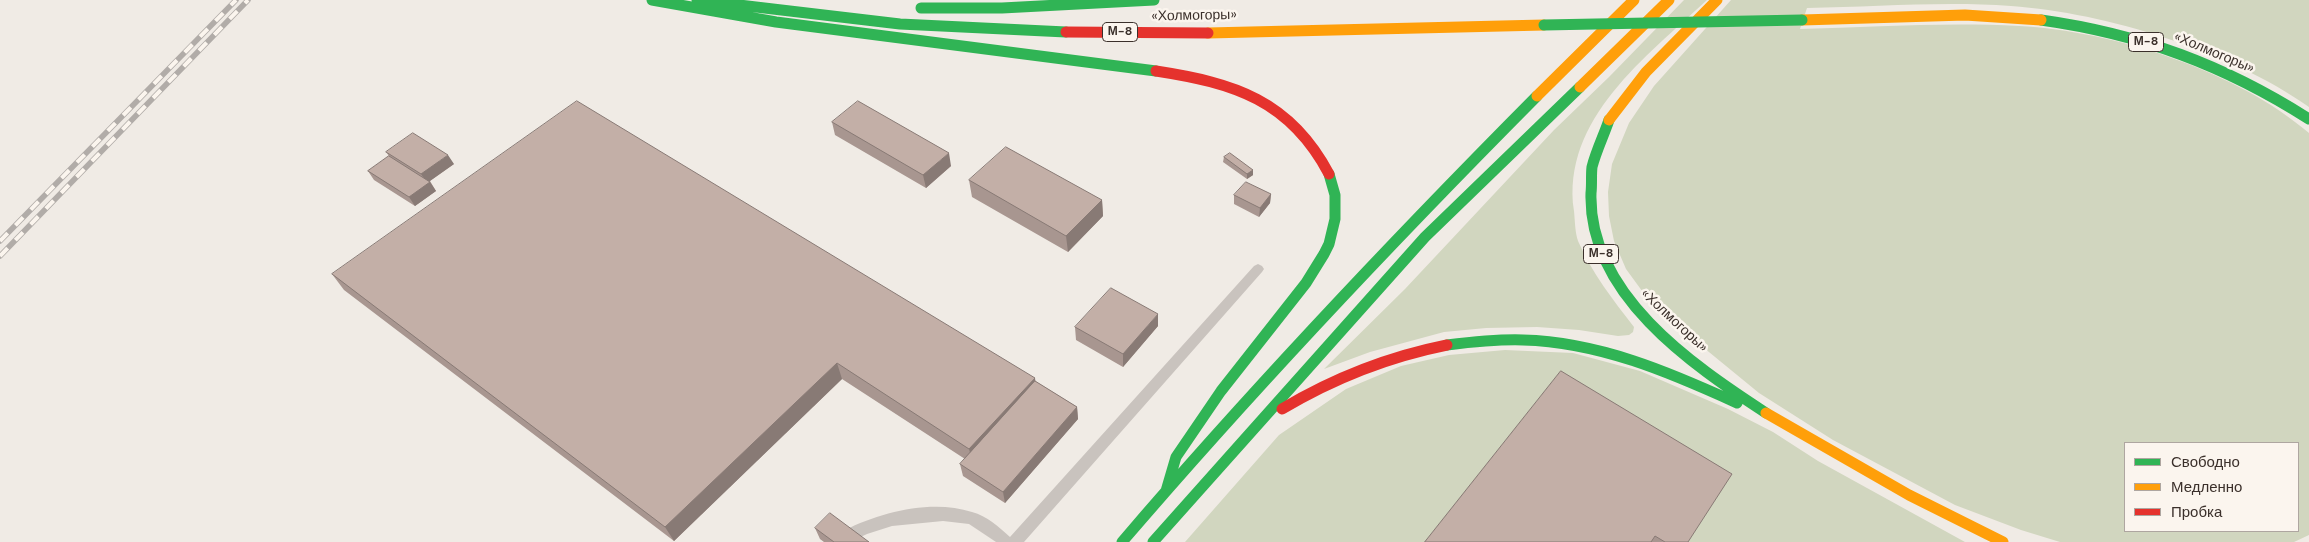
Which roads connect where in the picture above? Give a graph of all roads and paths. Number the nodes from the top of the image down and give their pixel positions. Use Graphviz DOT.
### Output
graph roads {
  1 [pos="652,0"];
  2 [pos="697,0"];
  3 [pos="791,0"];
  4 [pos="1154,0"];
  5 [pos="1634,0"];
  6 [pos="1669,0"];
  7 [pos="1717,0"];
  8 [pos="838,5"];
  9 [pos="910,8"];
  10 [pos="2309,119"];
  11 [pos="1258,269"];
  12 [pos="1252,429"];
  13 [pos="1824,448"];
  14 [pos="1166,491"];
  15 [pos="850,535"];
  16 [pos="1125,538"];
  17 [pos="1006,542"];
  18 [pos="1015,542"];
  19 [pos="1114,542"];
  20 [pos="1153,542"];
  21 [pos="2003,542"];
  1 -- 14 [label="main road, М-8"];
  2 -- 10 [label="main road, «Холмогоры» / М-8, bridge"];
  3 -- 8 [label="main road"];
  4 -- 9 [label="main road, «Холмогоры» / М-8"];
  5 -- 14 [label="main road, М-8"];
  6 -- 12 [label="main road, М-8"];
  7 -- 13 [label="main road, «Холмогоры» / М-8"];
  11 -- 18 [label="lane"];
  12 -- 13 [label="main road, М-8"];
  12 -- 20 [label="main road, М-8"];
  13 -- 21 [label="main road, «Холмогоры» / М-8"];
  14 -- 16 [label="main road, М-8"];
  15 -- 17 [label="lane"];
  16 -- 19 [label="lane"];
}
